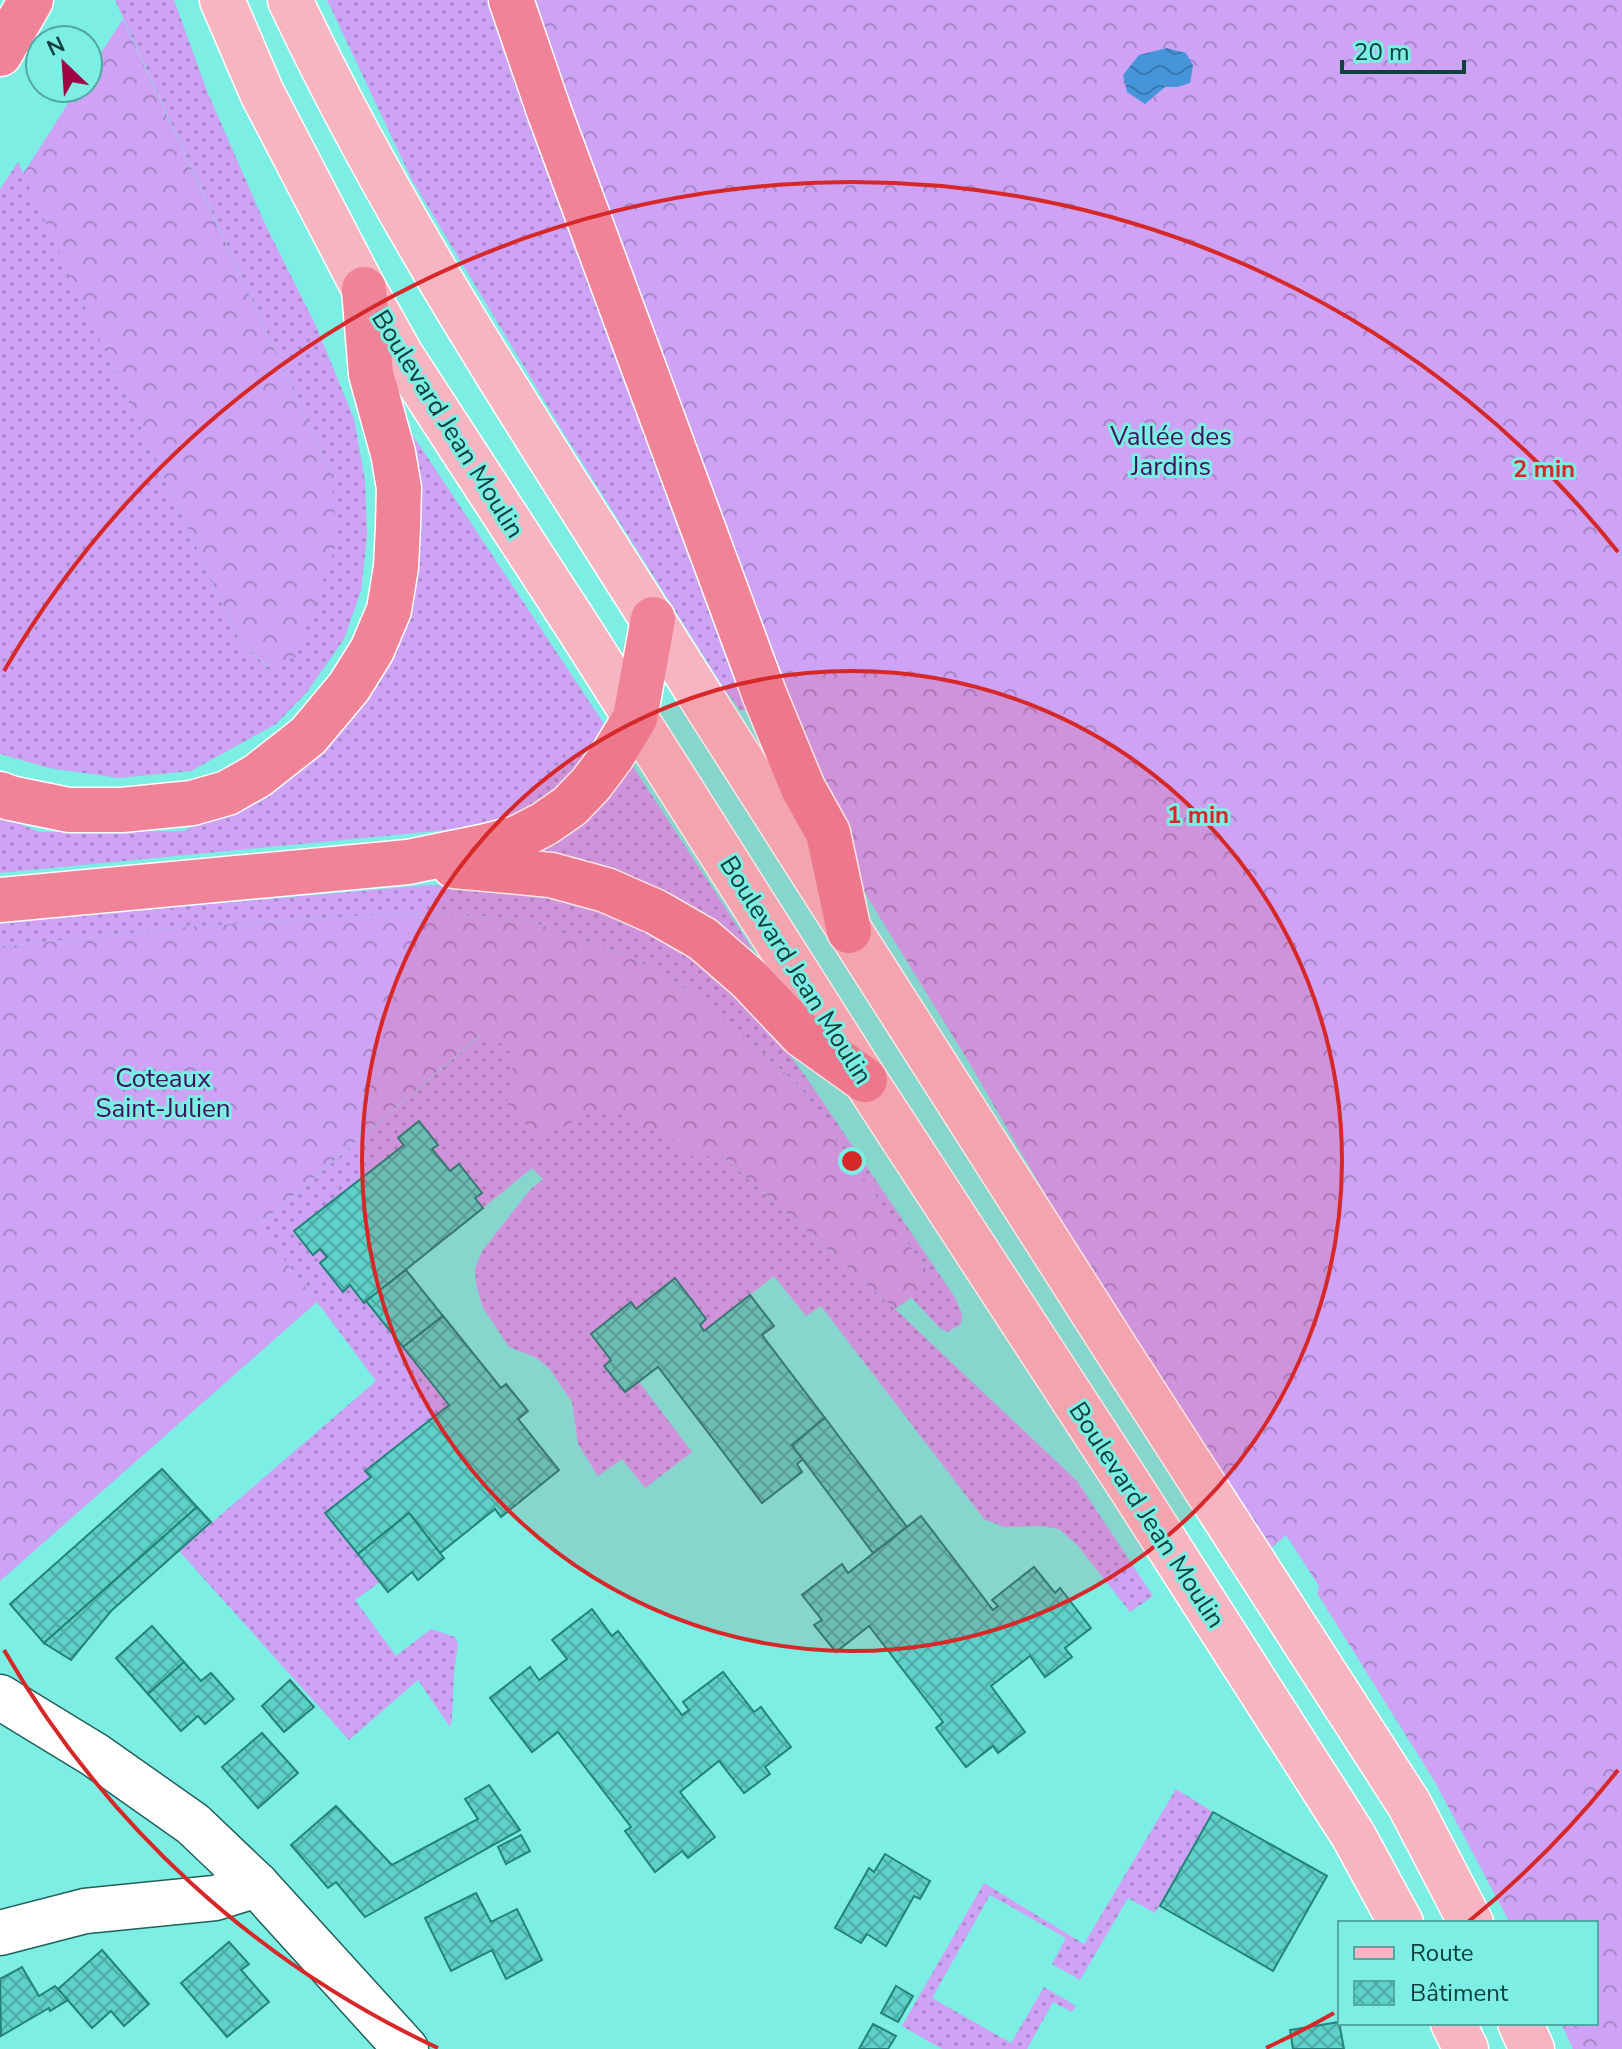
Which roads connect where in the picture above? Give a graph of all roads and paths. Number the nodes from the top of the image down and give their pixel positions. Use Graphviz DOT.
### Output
graph roads {
  1 [pos="31,0"];
  2 [pos="222,0"];
  3 [pos="290,0"];
  4 [pos="511,0"];
  5 [pos="0,54"];
  6 [pos="364,289"];
  7 [pos="653,619"];
  8 [pos="635,718"];
  9 [pos="0,794"];
  10 [pos="408,862"];
  11 [pos="0,900"];
  12 [pos="849,931"];
  13 [pos="865,1080"];
  14 [pos="0,1697"];
  15 [pos="257,1885"];
  16 [pos="1400,1921"];
  17 [pos="1470,1921"];
  18 [pos="0,1933"];
  19 [pos="1454,2025"];
  20 [pos="1521,2025"];
  21 [pos="406,2049"];
  22 [pos="1466,2049"];
  23 [pos="1532,2049"];
  1 -- 5 [label="highway"];
  2 -- 6 [label="main road, Boulevard Jean Moulin"];
  3 -- 7 [label="main road"];
  4 -- 12 [label="highway"];
  6 -- 8 [label="main road, Boulevard Jean Moulin"];
  6 -- 9 [label="highway"];
  7 -- 8 [label="highway"];
  7 -- 12 [label="main road"];
  8 -- 10 [label="highway"];
  8 -- 13 [label="main road, Boulevard Jean Moulin"];
  10 -- 11 [label="highway"];
  10 -- 13 [label="highway"];
  12 -- 17 [label="main road"];
  13 -- 16 [label="main road, Boulevard Jean Moulin"];
  14 -- 15 [label="street"];
  15 -- 18 [label="street"];
  15 -- 21 [label="street"];
  19 -- 22 [label="main road"];
  20 -- 23 [label="main road"];
}
